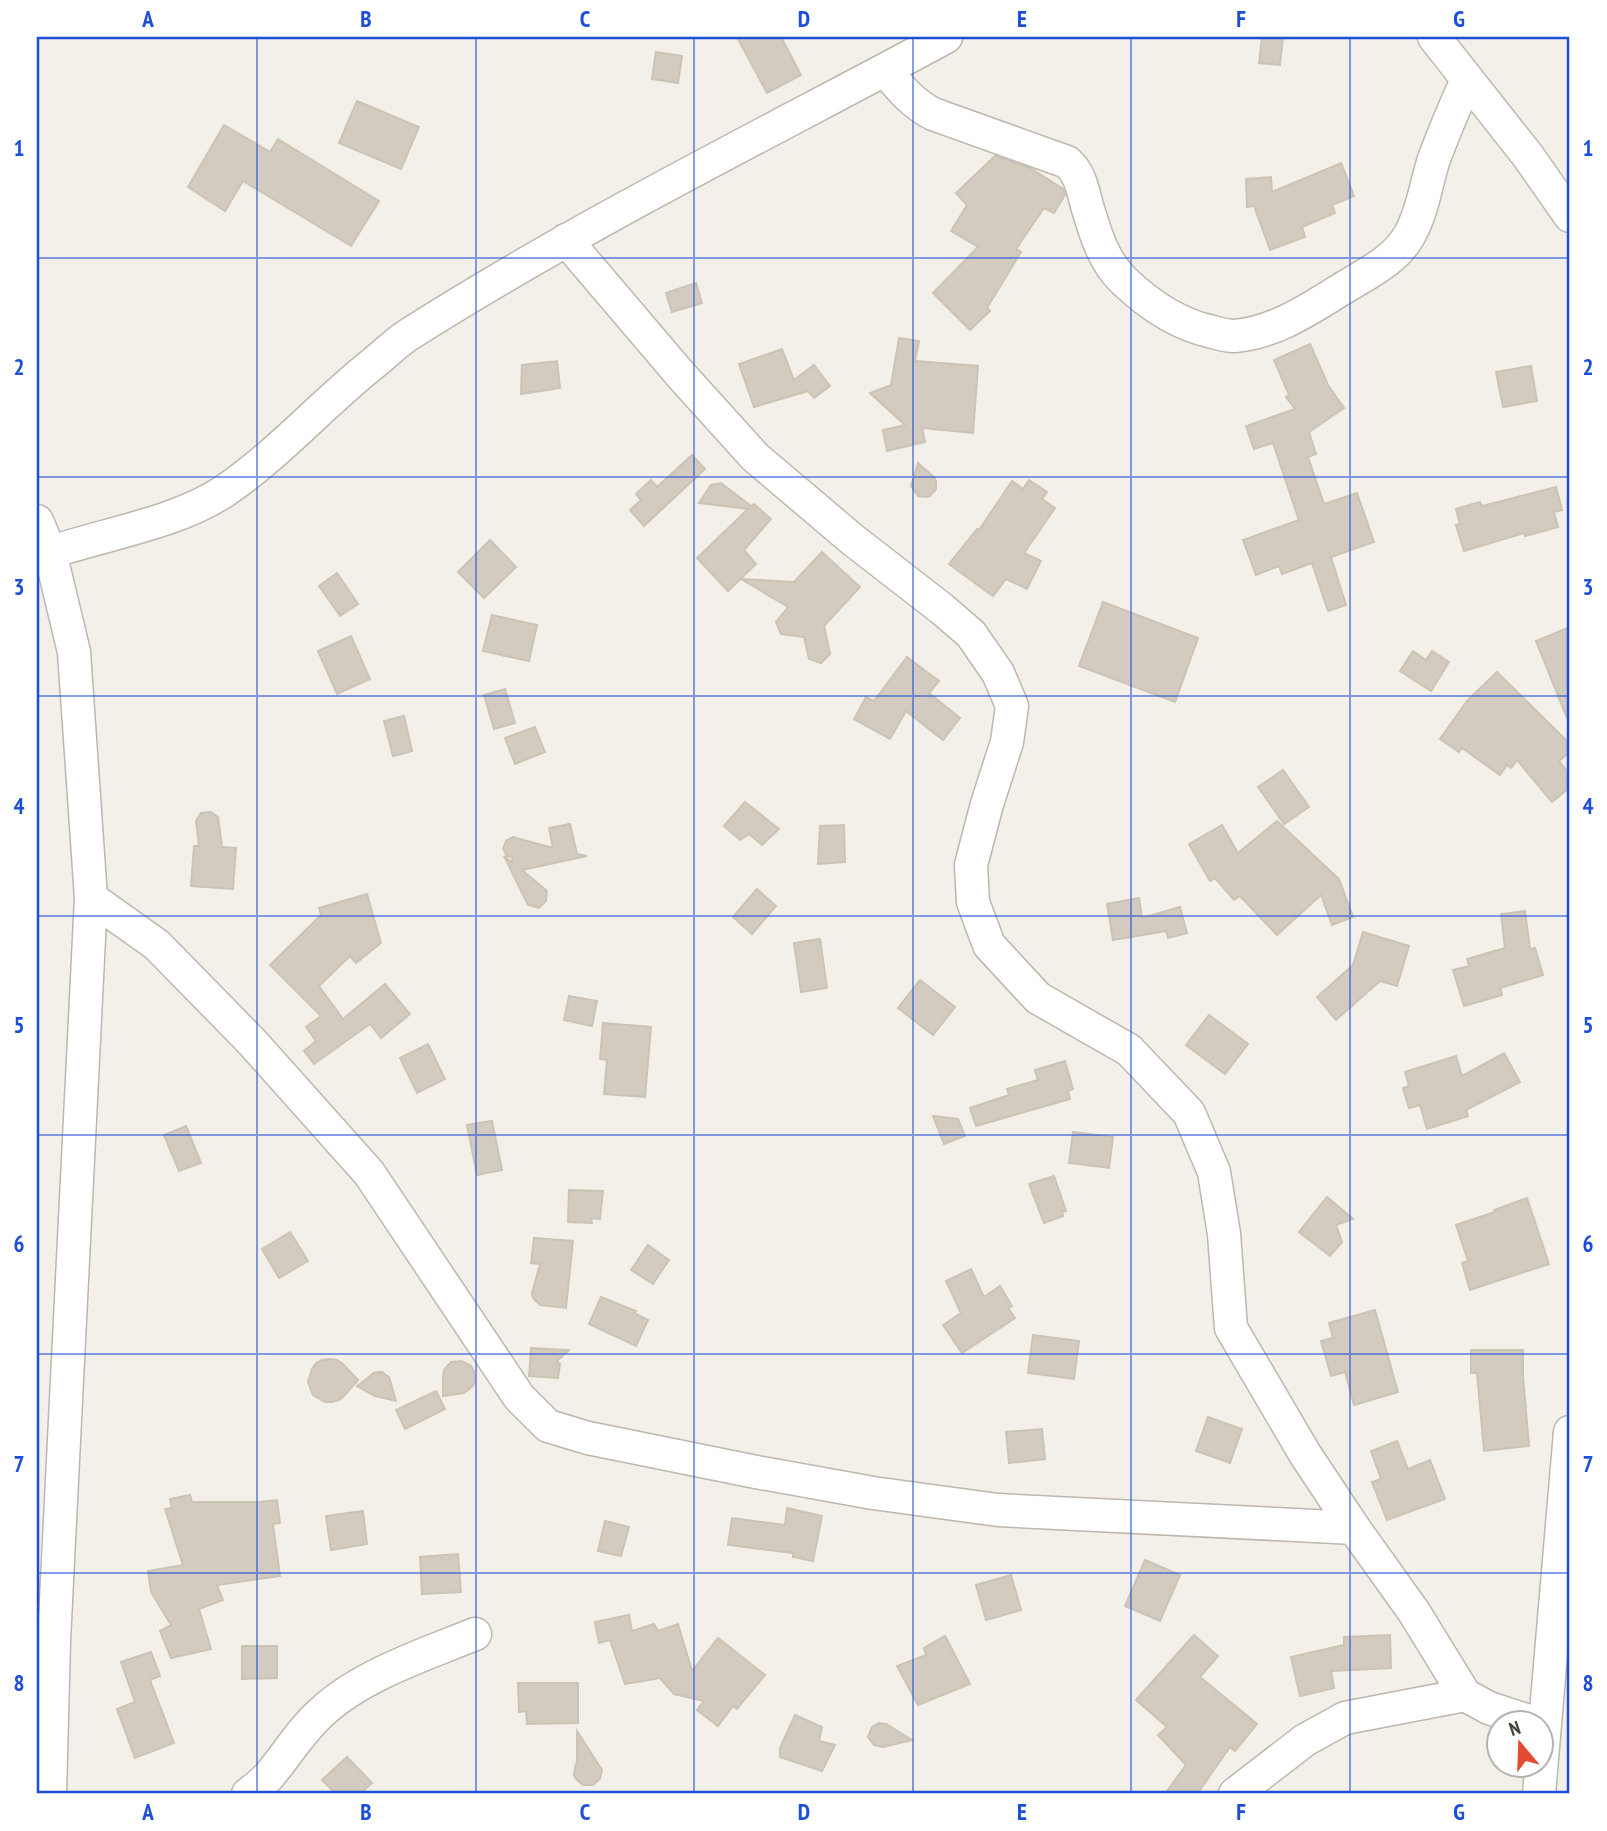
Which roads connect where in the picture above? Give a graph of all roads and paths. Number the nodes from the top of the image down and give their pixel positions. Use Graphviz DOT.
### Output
graph roads {
  1 [pos="946,37"];
  2 [pos="1434,37"];
  3 [pos="885,70"];
  4 [pos="1467,80"];
  5 [pos="1570,216"];
  6 [pos="566,240"];
  7 [pos="37,521"];
  8 [pos="44,554"];
  9 [pos="91,898"];
  10 [pos="1570,1432"];
  11 [pos="1354,1528"];
  12 [pos="475,1634"];
  13 [pos="1465,1695"];
  14 [pos="1492,1708"];
  15 [pos="1541,1708"];
  16 [pos="50,1794"];
  17 [pos="248,1794"];
  18 [pos="1235,1794"];
  1 -- 3 [label="street"];
  2 -- 4 [label="street"];
  3 -- 4 [label="street"];
  3 -- 6 [label="street"];
  4 -- 5 [label="street"];
  6 -- 8 [label="street"];
  6 -- 11 [label="street"];
  7 -- 8 [label="street"];
  8 -- 9 [label="street"];
  9 -- 11 [label="street"];
  9 -- 16 [label="street"];
  10 -- 15 [label="street"];
  11 -- 13 [label="street"];
  12 -- 17 [label="street"];
  13 -- 14 [label="street"];
  13 -- 18 [label="street"];
}
